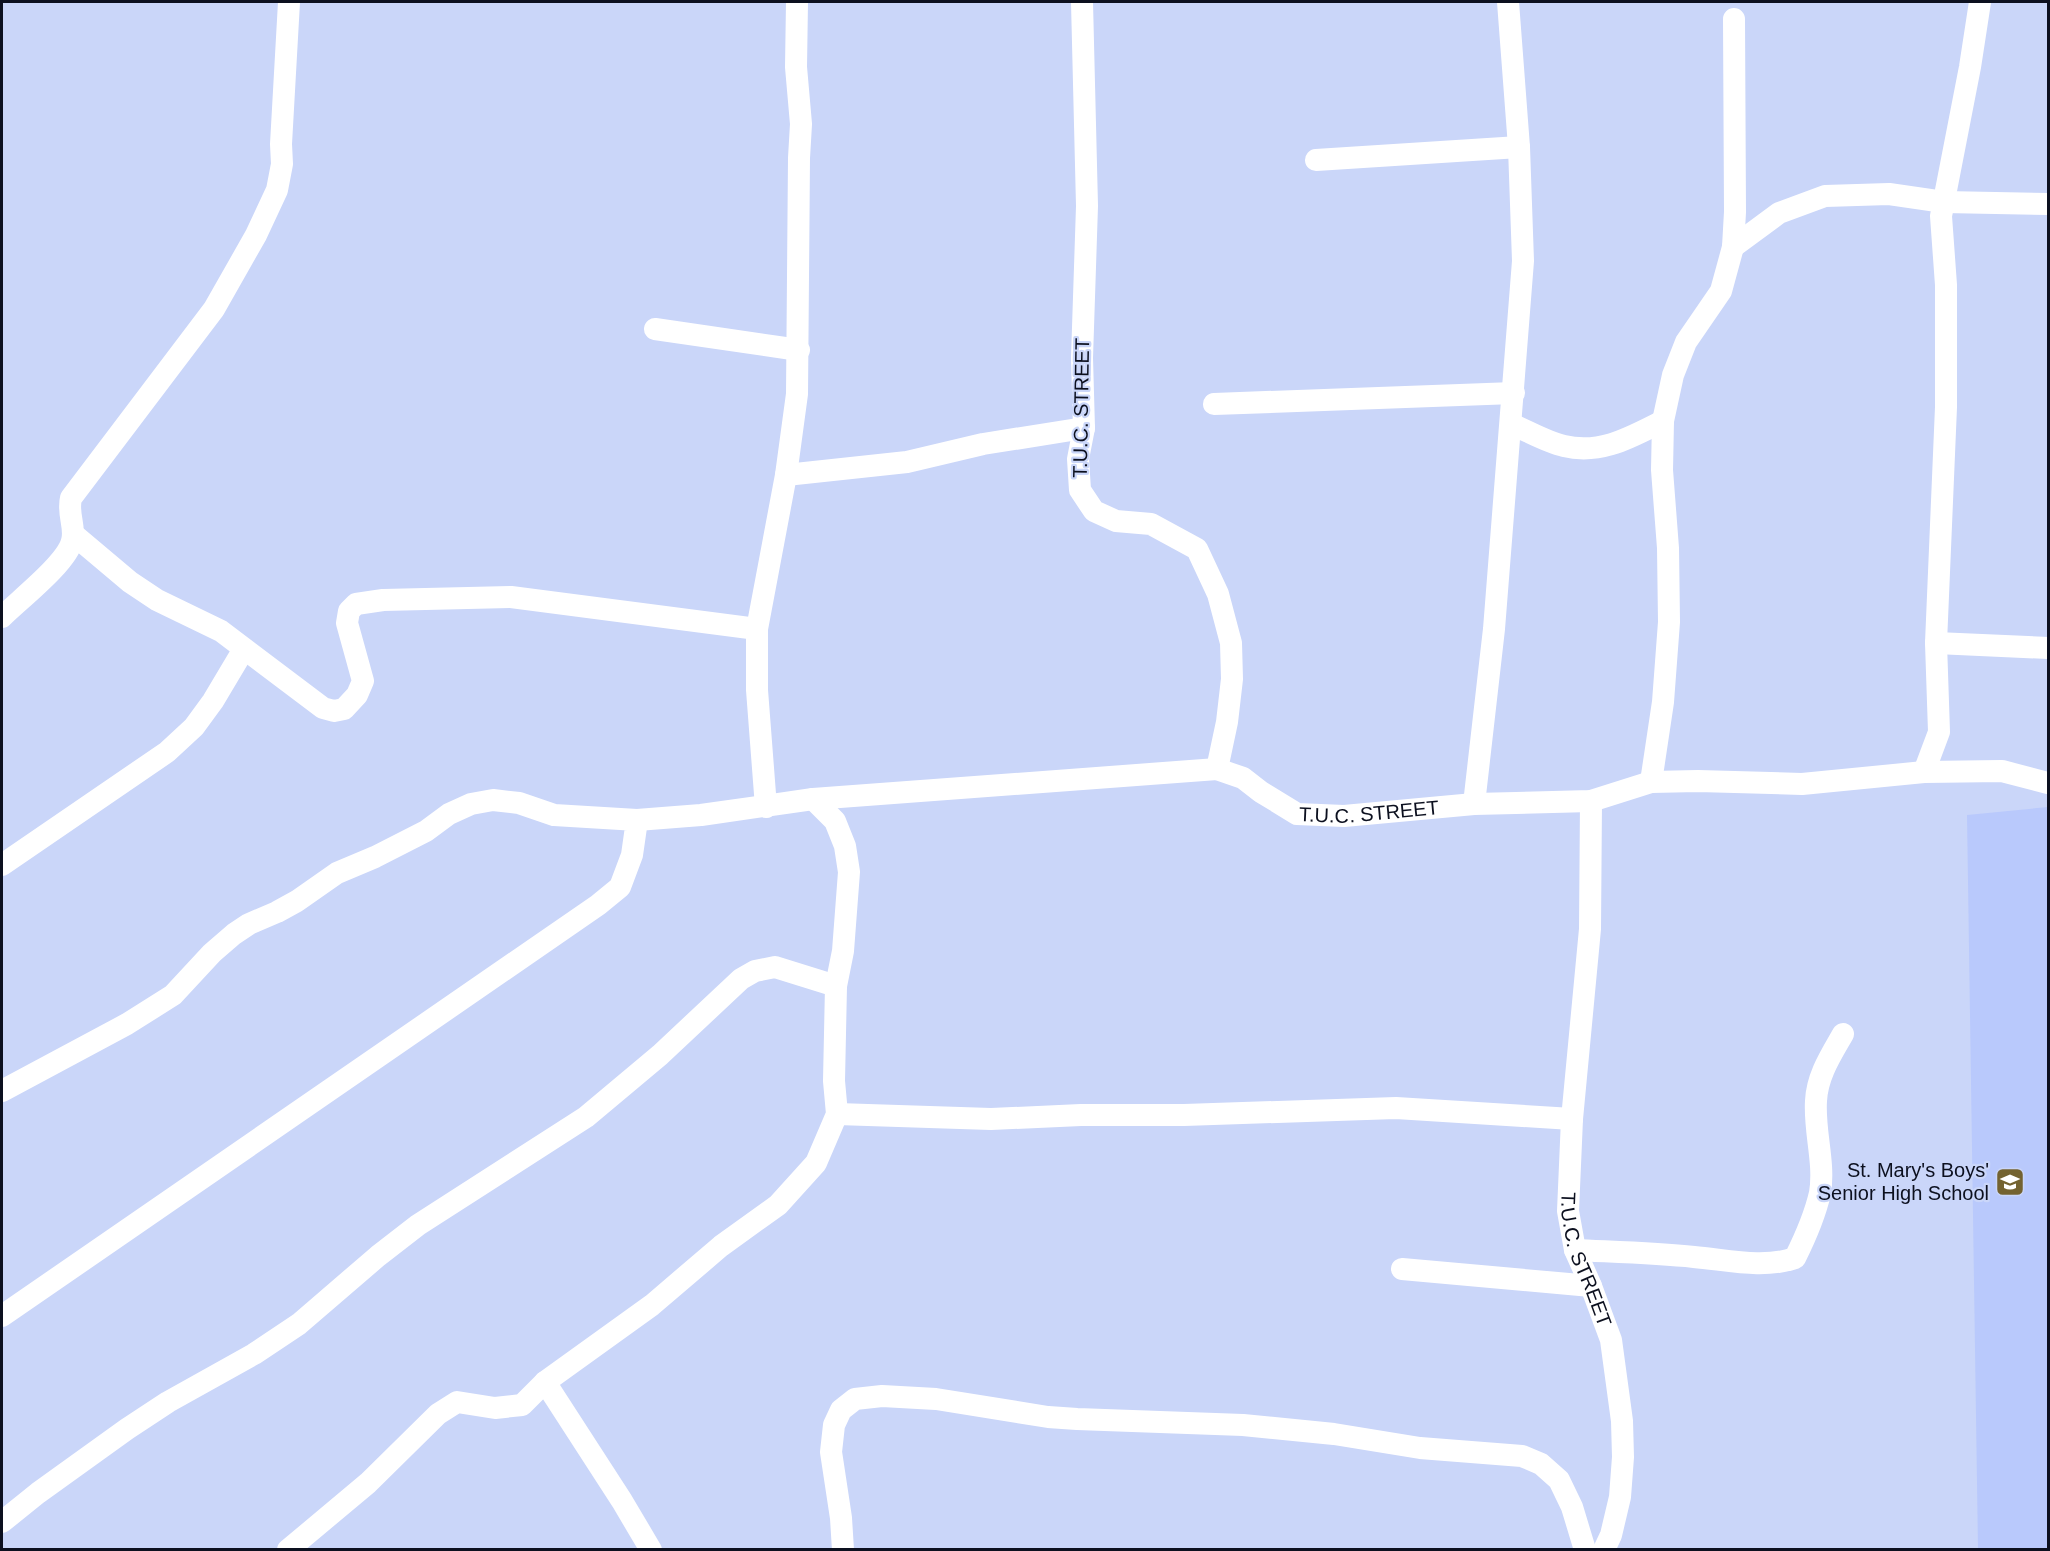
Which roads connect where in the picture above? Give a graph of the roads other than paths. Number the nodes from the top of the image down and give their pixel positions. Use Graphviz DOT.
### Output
graph roads {
  1 [pos="290,2"];
  2 [pos="797,2"];
  3 [pos="1082,2"];
  4 [pos="1509,2"];
  5 [pos="1980,2"];
  6 [pos="1734,19"];
  7 [pos="1519,147"];
  8 [pos="1316,160"];
  9 [pos="1944,202"];
  10 [pos="2049,204"];
  11 [pos="1733,247"];
  12 [pos="655,329"];
  13 [pos="799,350"];
  14 [pos="1514,393"];
  15 [pos="1214,404"];
  16 [pos="1663,421"];
  17 [pos="1511,424"];
  18 [pos="1084,428"];
  19 [pos="786,475"];
  20 [pos="73,534"];
  21 [pos="2,617"];
  22 [pos="757,629"];
  23 [pos="1936,643"];
  24 [pos="2049,648"];
  25 [pos="244,649"];
  26 [pos="1217,769"];
  27 [pos="1924,772"];
  28 [pos="1651,782"];
  29 [pos="2049,783"];
  30 [pos="813,799"];
  31 [pos="1592,801"];
  32 [pos="1474,804"];
  33 [pos="766,807"];
  34 [pos="638,820"];
  35 [pos="2,863"];
  36 [pos="836,986"];
  37 [pos="1843,1034"];
  38 [pos="2,1091"];
  39 [pos="837,1114"];
  40 [pos="1572,1119"];
  41 [pos="1575,1250"];
  42 [pos="1402,1269"];
  43 [pos="1591,1286"];
  44 [pos="2,1316"];
  45 [pos="545,1382"];
  46 [pos="2,1522"];
  47 [pos="288,1550"];
  48 [pos="651,1550"];
  49 [pos="843,1550"];
  50 [pos="1585,1550"];
  51 [pos="1604,1550"];
  1 -- 20 [label="street"];
  2 -- 13 [label="street"];
  3 -- 18 [label="street, T.U.C. STREET"];
  4 -- 7 [label="street"];
  5 -- 9 [label="street"];
  6 -- 11 [label="street"];
  7 -- 8 [label="street"];
  7 -- 14 [label="street"];
  9 -- 10 [label="street"];
  9 -- 11 [label="street"];
  9 -- 23 [label="street"];
  11 -- 16 [label="street"];
  12 -- 13 [label="street"];
  13 -- 19 [label="street"];
  14 -- 15 [label="street"];
  14 -- 17 [label="street"];
  16 -- 17 [label="street"];
  16 -- 28 [label="street"];
  17 -- 32 [label="street"];
  18 -- 19 [label="street"];
  18 -- 26 [label="street, T.U.C. STREET"];
  19 -- 22 [label="street"];
  20 -- 21 [label="street"];
  20 -- 25 [label="street"];
  22 -- 25 [label="street"];
  22 -- 33 [label="street"];
  23 -- 24 [label="street"];
  23 -- 27 [label="street"];
  25 -- 35 [label="street"];
  26 -- 30 [label="street"];
  26 -- 32 [label="street, T.U.C. STREET"];
  27 -- 28 [label="street"];
  27 -- 29 [label="street"];
  28 -- 31 [label="street"];
  30 -- 33 [label="street"];
  30 -- 36 [label="street"];
  31 -- 32 [label="street, T.U.C. STREET"];
  31 -- 40 [label="street, T.U.C. STREET"];
  33 -- 34 [label="street"];
  34 -- 38 [label="street"];
  34 -- 44 [label="street"];
  36 -- 39 [label="street"];
  36 -- 46 [label="street"];
  37 -- 41 [label="street"];
  39 -- 40 [label="street"];
  39 -- 45 [label="street"];
  40 -- 41 [label="street, T.U.C. STREET"];
  41 -- 43 [label="street, T.U.C. STREET"];
  42 -- 43 [label="street"];
  43 -- 51 [label="street, T.U.C. STREET"];
  45 -- 47 [label="street"];
  45 -- 48 [label="street"];
  49 -- 50 [label="street"];
}
